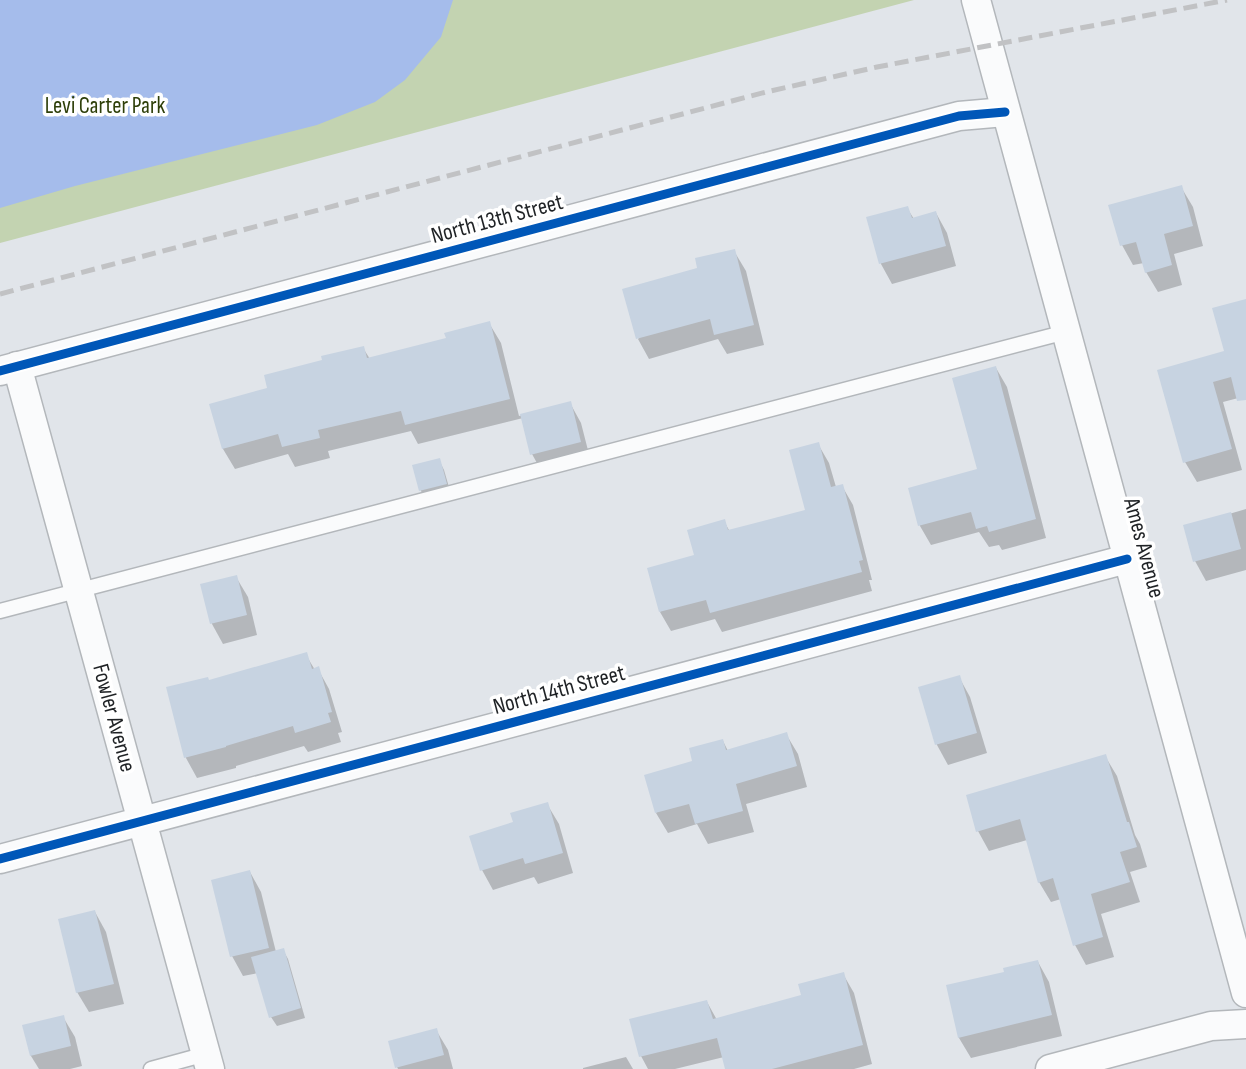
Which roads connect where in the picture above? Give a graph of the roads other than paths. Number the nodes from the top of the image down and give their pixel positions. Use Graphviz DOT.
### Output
graph roads {
  1 [pos="976,0"];
  2 [pos="1006,112"];
  3 [pos="1066,332"];
  4 [pos="8,368"];
  5 [pos="1127,559"];
  6 [pos="78,589"];
  7 [pos="0,611"];
  8 [pos="142,821"];
  9 [pos="0,859"];
  10 [pos="1246,993"];
  11 [pos="1246,1024"];
  12 [pos="208,1062"];
  13 [pos="151,1069"];
  14 [pos="1050,1069"];
  1 -- 2 [label="street, Ames Avenue"];
  2 -- 3 [label="street, Ames Avenue"];
  2 -- 4 [label="street, North 13th Street"];
  3 -- 5 [label="street, Ames Avenue"];
  3 -- 6 [label="lane"];
  4 -- 6 [label="street, Fowler Avenue"];
  5 -- 8 [label="street, North 14th Street"];
  5 -- 10 [label="street, Ames Avenue"];
  6 -- 7 [label="lane"];
  6 -- 8 [label="street, Fowler Avenue"];
  8 -- 9 [label="street, North 14th Street"];
  8 -- 12 [label="street, Fowler Avenue"];
  11 -- 14 [label="street"];
  12 -- 13 [label="lane"];
}
